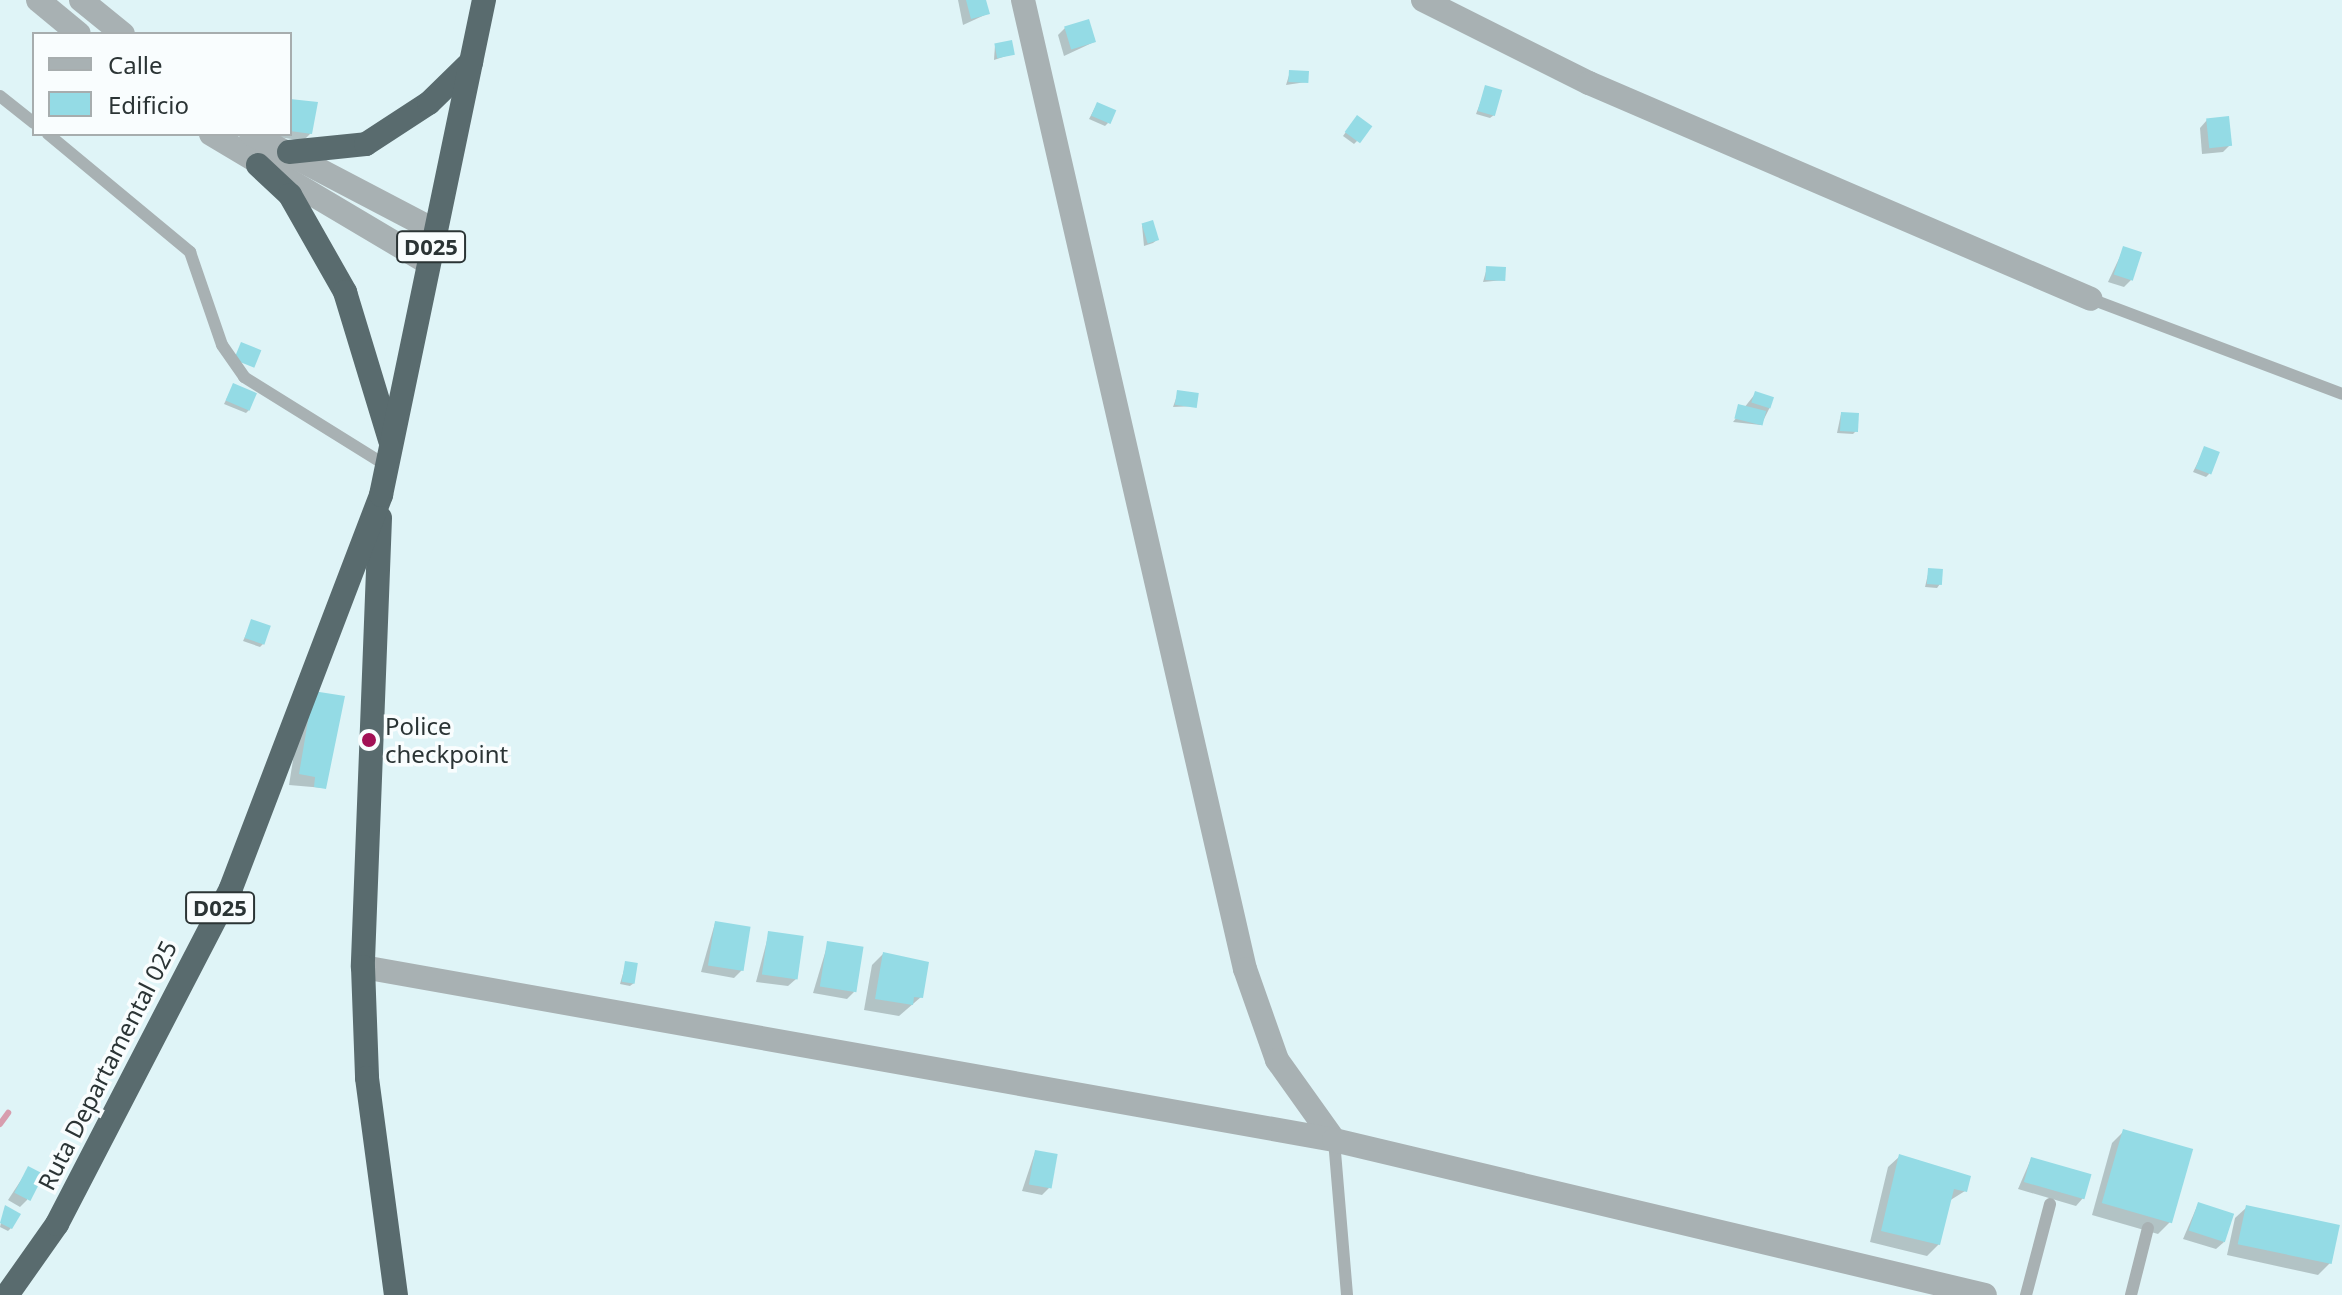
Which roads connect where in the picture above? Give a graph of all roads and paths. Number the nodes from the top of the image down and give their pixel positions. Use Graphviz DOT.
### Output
graph roads {
  1 [pos="38,0"];
  2 [pos="81,0"];
  3 [pos="484,0"];
  4 [pos="1023,0"];
  5 [pos="1423,0"];
  6 [pos="77,32"];
  7 [pos="121,32"];
  8 [pos="471,62"];
  9 [pos="0,96"];
  10 [pos="32,121"];
  11 [pos="50,136"];
  12 [pos="214,136"];
  13 [pos="255,136"];
  14 [pos="289,152"];
  15 [pos="258,165"];
  16 [pos="434,230"];
  17 [pos="428,263"];
  18 [pos="2091,299"];
  19 [pos="2342,394"];
  20 [pos="389,455"];
  21 [pos="381,495"];
  22 [pos="363,967"];
  23 [pos="1334,1140"];
  24 [pos="2050,1204"];
  25 [pos="2148,1228"];
  26 [pos="1954,1292"];
  27 [pos="7,1295"];
  28 [pos="396,1295"];
  29 [pos="1347,1295"];
  30 [pos="1985,1295"];
  31 [pos="2026,1295"];
  32 [pos="2131,1295"];
  1 -- 6 [label="street"];
  2 -- 7 [label="street"];
  3 -- 8 [label="highway, Ruta Departamental 025 / D025"];
  4 -- 23 [label="street"];
  5 -- 18 [label="street"];
  8 -- 14 [label="highway"];
  8 -- 16 [label="highway, Ruta Departamental 025 / D025"];
  9 -- 10 [label="lane"];
  11 -- 20 [label="lane"];
  12 -- 15 [label="street"];
  13 -- 14 [label="street"];
  14 -- 16 [label="street"];
  15 -- 17 [label="street"];
  15 -- 20 [label="highway"];
  16 -- 17 [label="highway, Ruta Departamental 025 / D025"];
  17 -- 20 [label="highway, Ruta Departamental 025 / D025"];
  18 -- 19 [label="lane"];
  20 -- 21 [label="highway, Ruta Departamental 025 / D025"];
  21 -- 22 [label="highway, Ruta Departamental 025 / D025"];
  21 -- 27 [label="highway, Ruta Departamental 025 / D025"];
  22 -- 23 [label="street"];
  22 -- 28 [label="highway, Ruta Departamental 025 / D025"];
  23 -- 26 [label="street"];
  23 -- 29 [label="lane"];
  24 -- 31 [label="lane"];
  25 -- 32 [label="lane"];
  26 -- 30 [label="street"];
}
